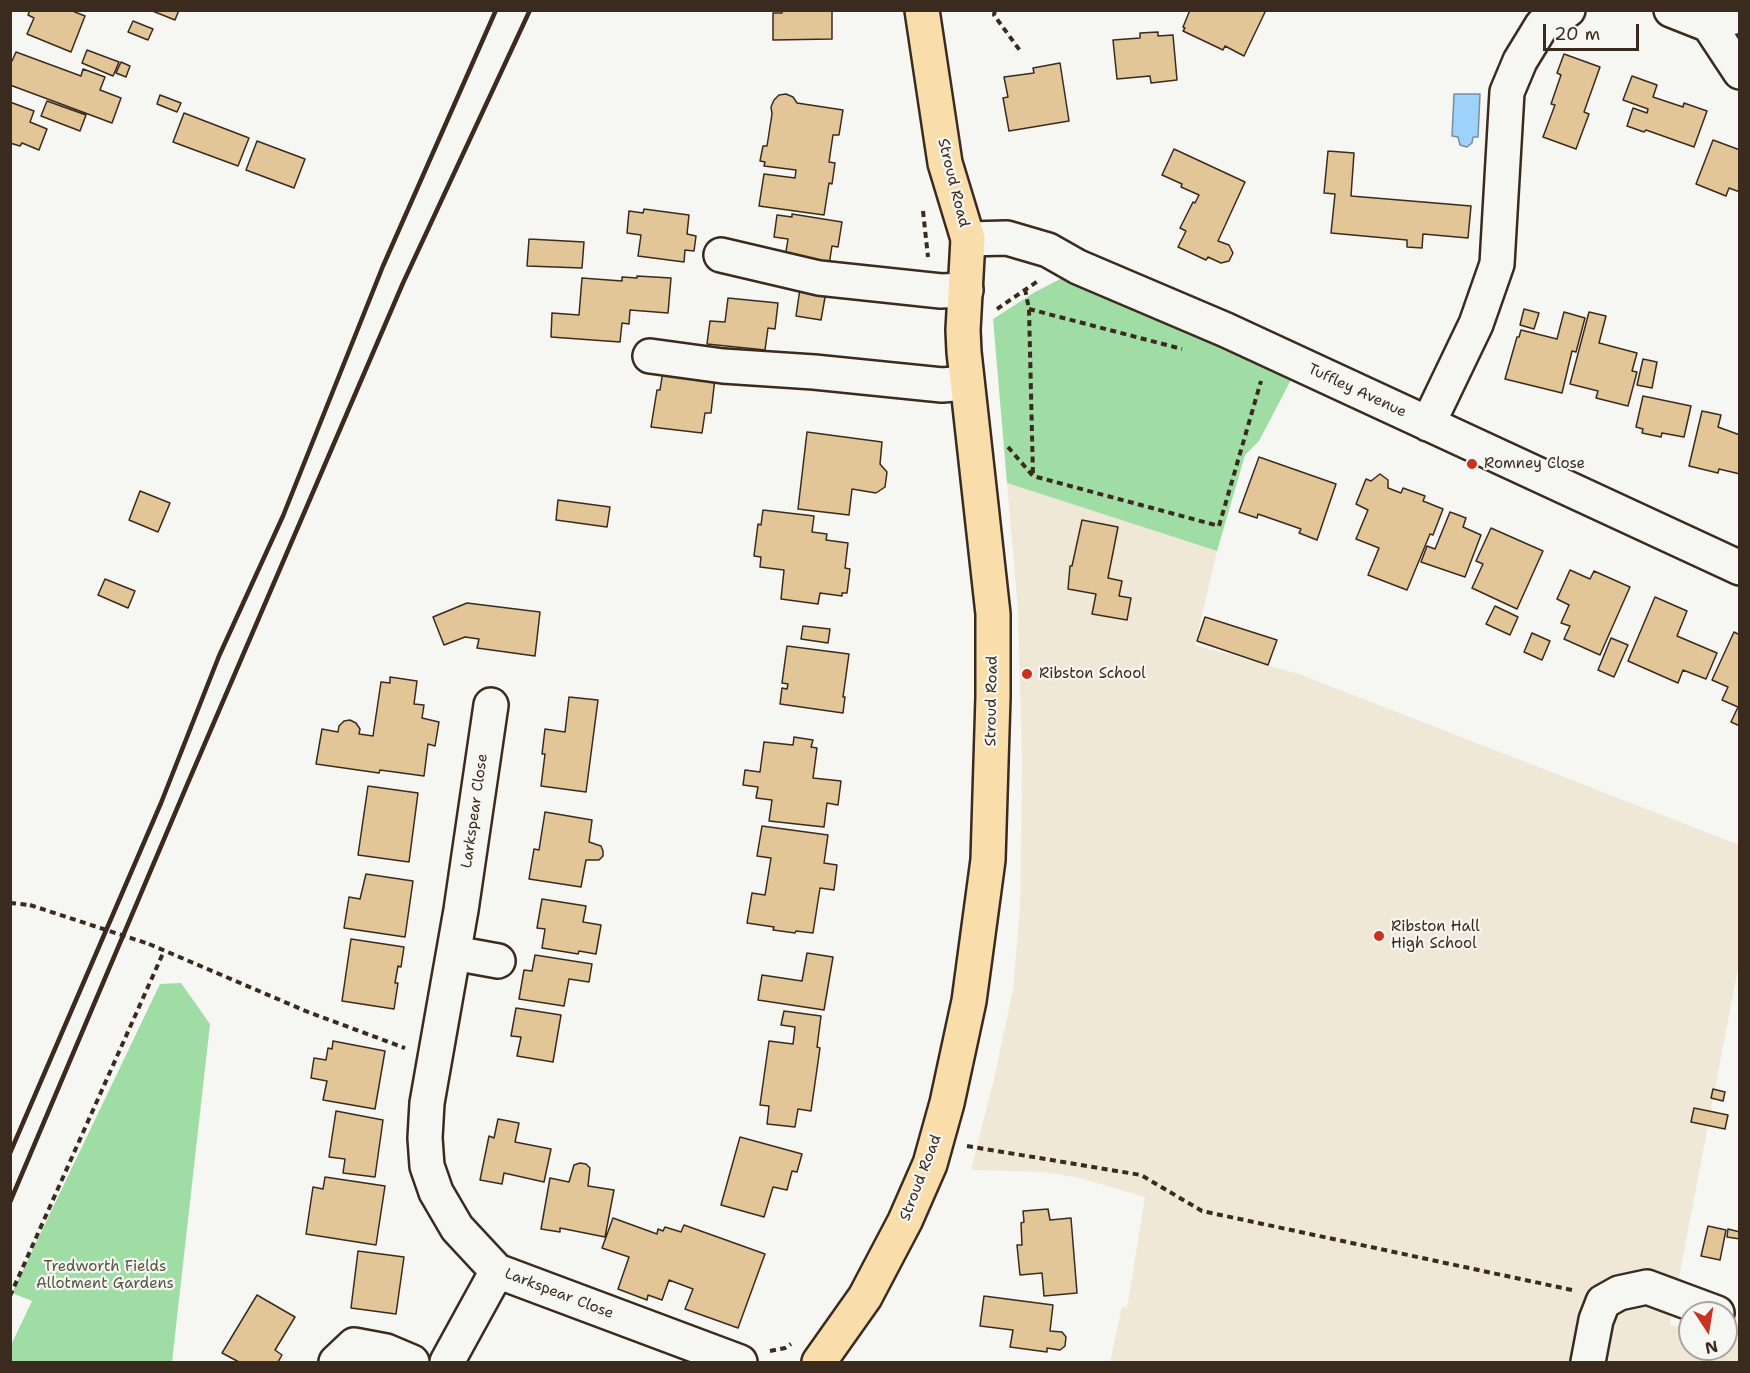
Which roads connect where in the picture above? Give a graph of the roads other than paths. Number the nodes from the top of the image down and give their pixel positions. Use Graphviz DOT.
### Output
graph roads {
  1 [pos="922,10"];
  2 [pos="1568,10"];
  3 [pos="1671,10"];
  4 [pos="1740,15"];
  5 [pos="1709,25"];
  6 [pos="1740,72"];
  7 [pos="968,239"];
  8 [pos="720,255"];
  9 [pos="966,290"];
  10 [pos="650,356"];
  11 [pos="967,383"];
  12 [pos="1428,424"];
  13 [pos="1740,568"];
  14 [pos="491,705"];
  15 [pos="454,953"];
  16 [pos="498,962"];
  17 [pos="497,1270"];
  18 [pos="1685,1301"];
  19 [pos="753,1357"];
  20 [pos="821,1360"];
  21 [pos="336,1362"];
  22 [pos="412,1362"];
  23 [pos="447,1362"];
  24 [pos="1588,1362"];
  1 -- 7 [label="main road, Stroud Road"];
  2 -- 12 [label="street"];
  3 -- 5 [label="street"];
  4 -- 5 [label="street"];
  5 -- 6 [label="street"];
  7 -- 9 [label="main road, Stroud Road"];
  7 -- 12 [label="street, Tuffley Avenue"];
  8 -- 9 [label="street"];
  9 -- 11 [label="main road, Stroud Road"];
  10 -- 11 [label="street"];
  11 -- 20 [label="main road, Stroud Road"];
  12 -- 13 [label="street, Tuffley Avenue"];
  14 -- 15 [label="street, Larkspear Close"];
  15 -- 16 [label="street"];
  15 -- 17 [label="street, Larkspear Close"];
  17 -- 19 [label="street, Larkspear Close"];
  17 -- 23 [label="street"];
  18 -- 24 [label="street"];
  21 -- 22 [label="street"];
}
